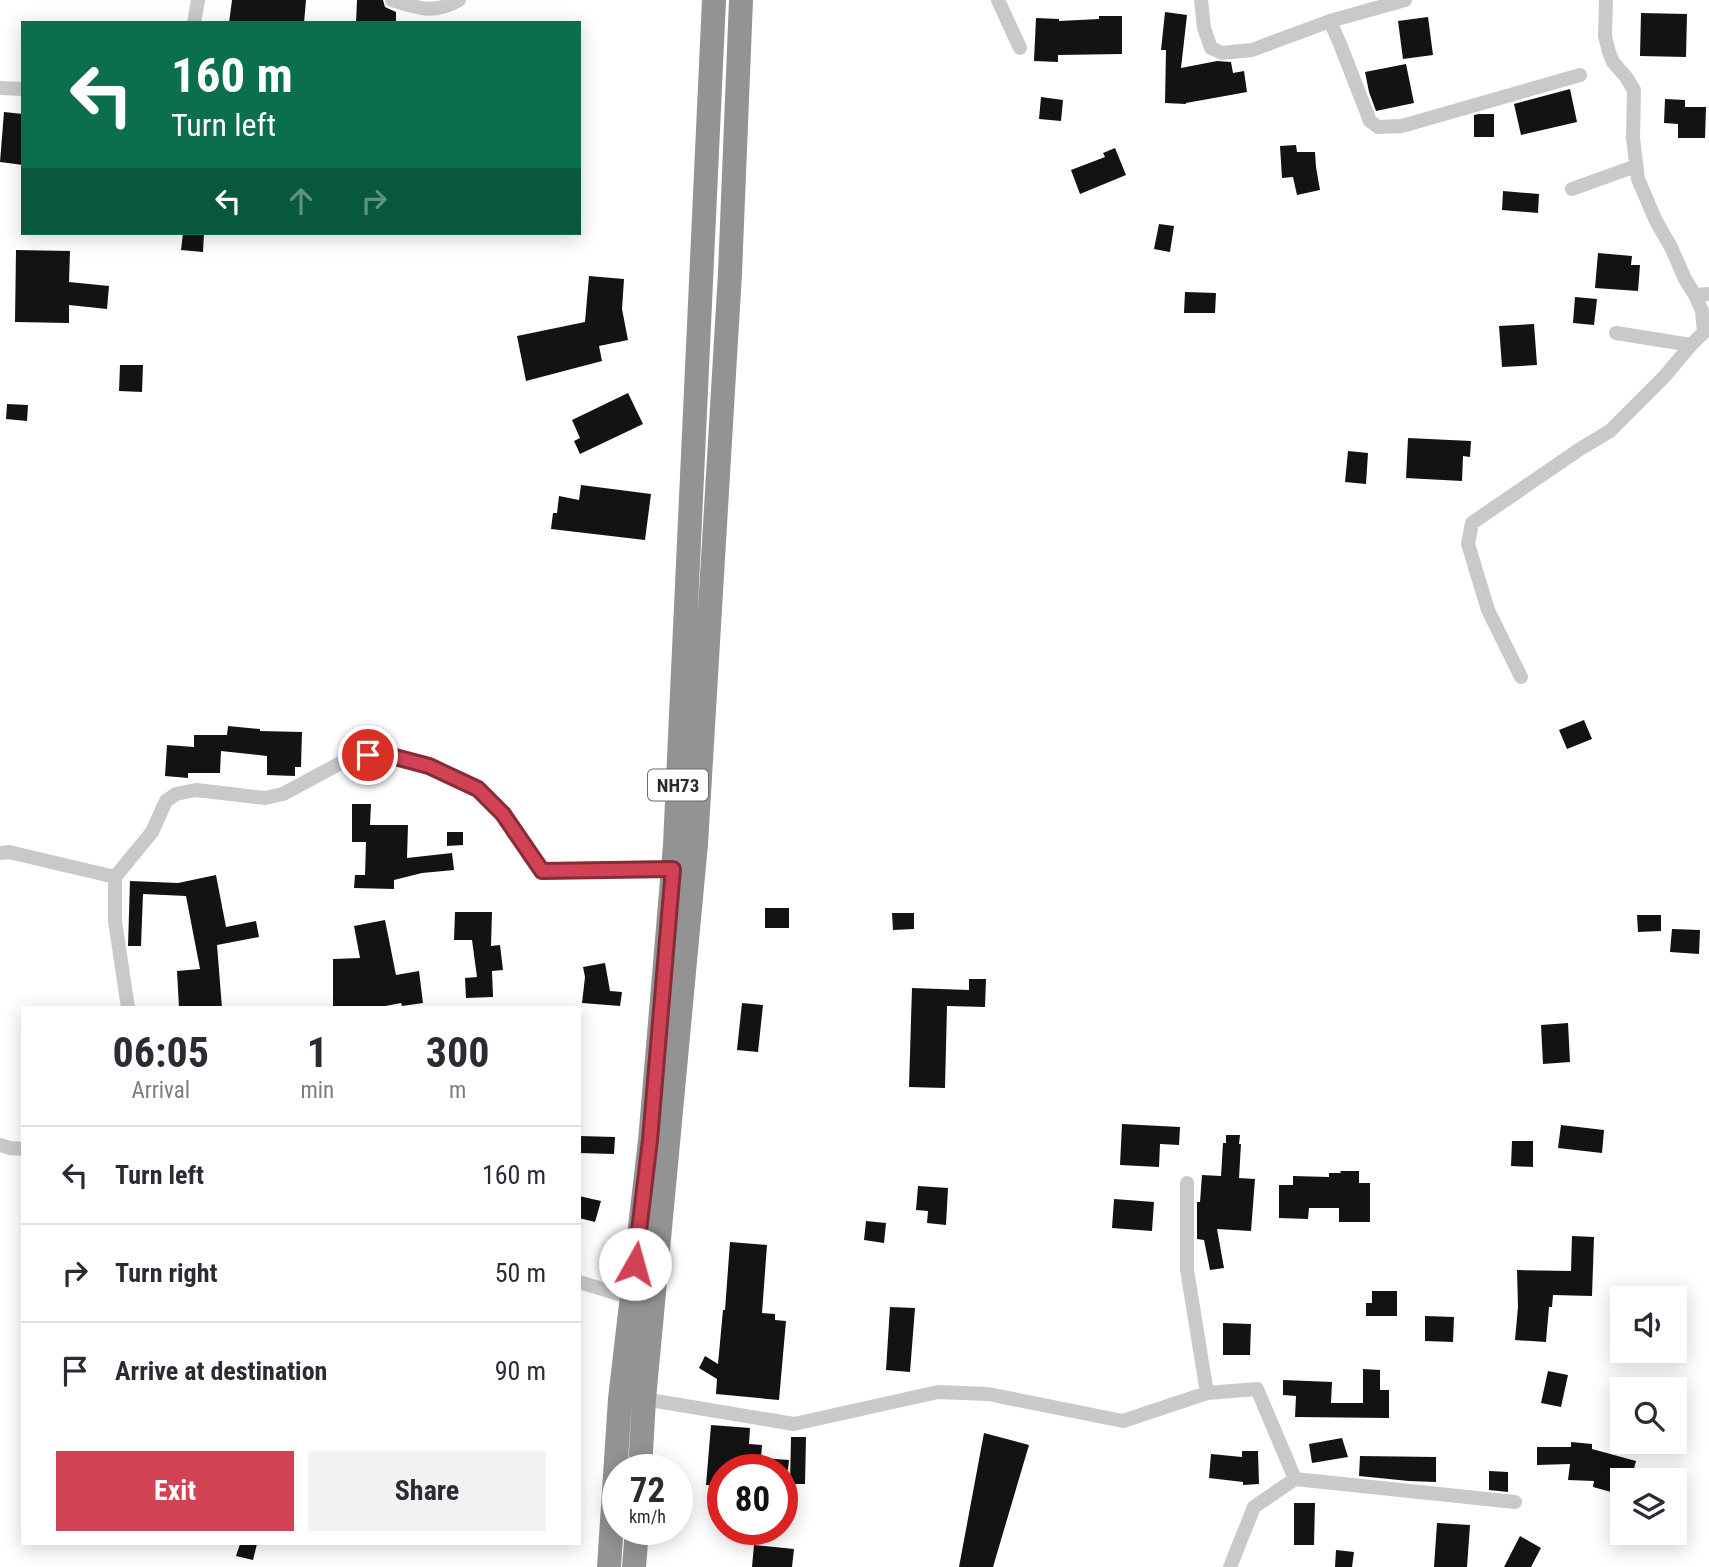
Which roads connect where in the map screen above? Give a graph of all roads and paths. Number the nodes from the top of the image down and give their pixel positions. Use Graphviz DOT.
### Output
graph roads {
  1 [pos="198,0"];
  2 [pos="392,0"];
  3 [pos="458,0"];
  4 [pos="714,0"];
  5 [pos="741,0"];
  6 [pos="998,0"];
  7 [pos="1201,0"];
  8 [pos="1405,0"];
  9 [pos="1606,0"];
  10 [pos="194,21"];
  11 [pos="1330,21"];
  12 [pos="1020,48"];
  13 [pos="1580,75"];
  14 [pos="0,88"];
  15 [pos="21,89"];
  16 [pos="1636,166"];
  17 [pos="1572,189"];
  18 [pos="1702,295"];
  19 [pos="1616,333"];
  20 [pos="1691,345"];
  21 [pos="1521,677"];
  22 [pos="0,853"];
  23 [pos="673,869"];
  24 [pos="115,877"];
  25 [pos="128,1006"];
  26 [pos="0,1145"];
  27 [pos="21,1149"];
  28 [pos="1187,1183"];
  29 [pos="581,1283"];
  30 [pos="632,1298"];
  31 [pos="1207,1393"];
  32 [pos="644,1399"];
  33 [pos="641,1454"];
  34 [pos="1295,1479"];
  35 [pos="1515,1502"];
  36 [pos="636,1545"];
  37 [pos="609,1567"];
  38 [pos="634,1567"];
  39 [pos="1230,1567"];
  1 -- 10 [label="street"];
  2 -- 3 [label="street"];
  4 -- 23 [label="highway, NH73"];
  5 -- 32 [label="highway, NH73"];
  6 -- 12 [label="street"];
  7 -- 11 [label="street"];
  8 -- 11 [label="street"];
  9 -- 16 [label="street"];
  11 -- 13 [label="street"];
  14 -- 15 [label="street"];
  16 -- 17 [label="street"];
  16 -- 18 [label="street"];
  18 -- 20 [label="street"];
  19 -- 20 [label="street"];
  20 -- 21 [label="street"];
  22 -- 24 [label="street"];
  23 -- 24 [label="street"];
  23 -- 30 [label="highway, NH73"];
  24 -- 25 [label="street"];
  26 -- 27 [label="street"];
  28 -- 31 [label="street"];
  29 -- 30 [label="street"];
  30 -- 37 [label="highway, NH73"];
  31 -- 32 [label="street"];
  31 -- 34 [label="street"];
  32 -- 33 [label="highway, NH73"];
  34 -- 35 [label="street"];
  34 -- 39 [label="street"];
  36 -- 38 [label="highway"];
}
